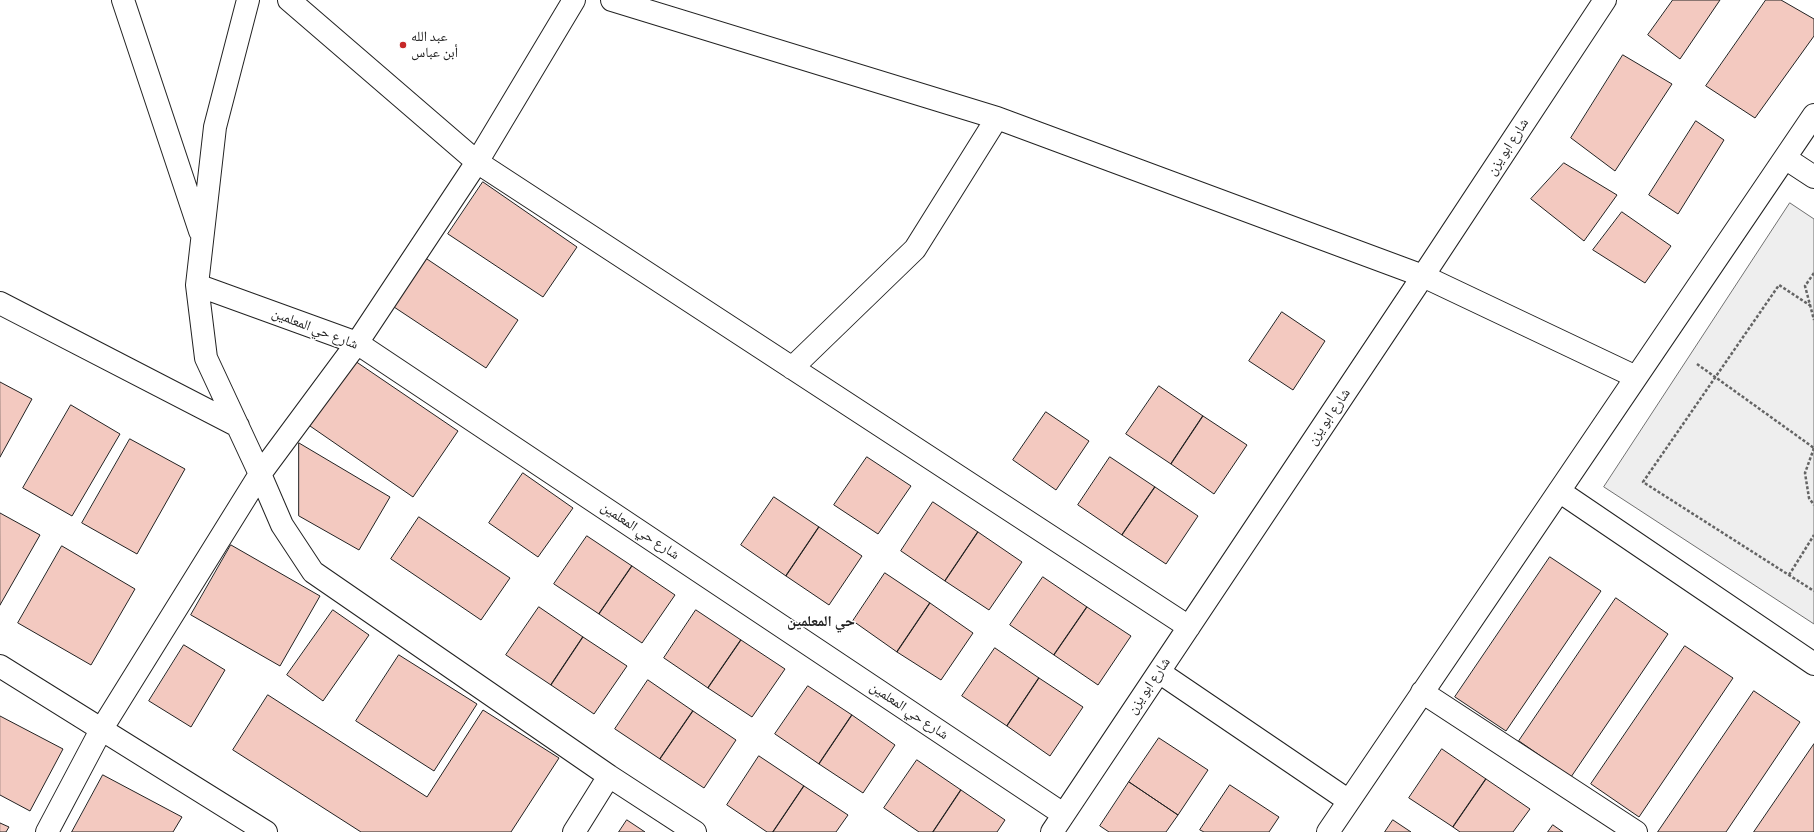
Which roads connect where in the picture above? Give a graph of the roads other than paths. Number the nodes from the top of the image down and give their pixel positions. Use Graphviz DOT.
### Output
graph roads {
  1 [pos="122,0"];
  2 [pos="248,0"];
  3 [pos="289,0"];
  4 [pos="574,0"];
  5 [pos="612,0"];
  6 [pos="1605,0"];
  7 [pos="1814,115"];
  8 [pos="997,118"];
  9 [pos="1785,158"];
  10 [pos="477,162"];
  11 [pos="1814,177"];
  12 [pos="202,237"];
  13 [pos="1423,276"];
  14 [pos="197,285"];
  15 [pos="0,303"];
  16 [pos="357,343"];
  17 [pos="792,368"];
  18 [pos="1636,377"];
  19 [pos="238,426"];
  20 [pos="260,474"];
  21 [pos="1559,491"];
  22 [pos="1189,627"];
  23 [pos="1814,664"];
  24 [pos="0,666"];
  25 [pos="1159,672"];
  26 [pos="1422,692"];
  27 [pos="101,730"];
  28 [pos="609,776"];
  29 [pos="1349,801"];
  30 [pos="1064,814"];
  31 [pos="48,832"];
  32 [pos="266,832"];
  33 [pos="574,832"];
  34 [pos="695,832"];
  35 [pos="1052,832"];
  36 [pos="1328,832"];
  37 [pos="1636,832"];
  1 -- 12 [label="street"];
  2 -- 12 [label="street"];
  3 -- 10 [label="street"];
  4 -- 10 [label="street"];
  5 -- 8 [label="street"];
  6 -- 13 [label="street, شارع ابو يزن"];
  7 -- 9 [label="street"];
  8 -- 13 [label="street"];
  8 -- 17 [label="street"];
  9 -- 11 [label="street"];
  9 -- 18 [label="street"];
  10 -- 16 [label="street"];
  10 -- 17 [label="street"];
  12 -- 14 [label="street"];
  13 -- 18 [label="street"];
  13 -- 22 [label="street, شارع ابو يزن"];
  14 -- 16 [label="street, شارع حي المعلمين"];
  14 -- 19 [label="street"];
  15 -- 19 [label="street"];
  16 -- 20 [label="street"];
  16 -- 30 [label="street, شارع حي المعلمين"];
  17 -- 22 [label="street"];
  18 -- 21 [label="street"];
  19 -- 20 [label="street"];
  20 -- 27 [label="street"];
  20 -- 28 [label="street"];
  21 -- 23 [label="street"];
  21 -- 26 [label="street"];
  22 -- 25 [label="street, شارع ابو يزن"];
  24 -- 27 [label="street"];
  25 -- 29 [label="street"];
  25 -- 30 [label="street, شارع ابو يزن"];
  26 -- 29 [label="street"];
  26 -- 37 [label="street"];
  27 -- 31 [label="street"];
  27 -- 32 [label="street"];
  28 -- 33 [label="street"];
  28 -- 34 [label="street"];
  29 -- 36 [label="street"];
  30 -- 35 [label="street, شارع ابو يزن"];
}
